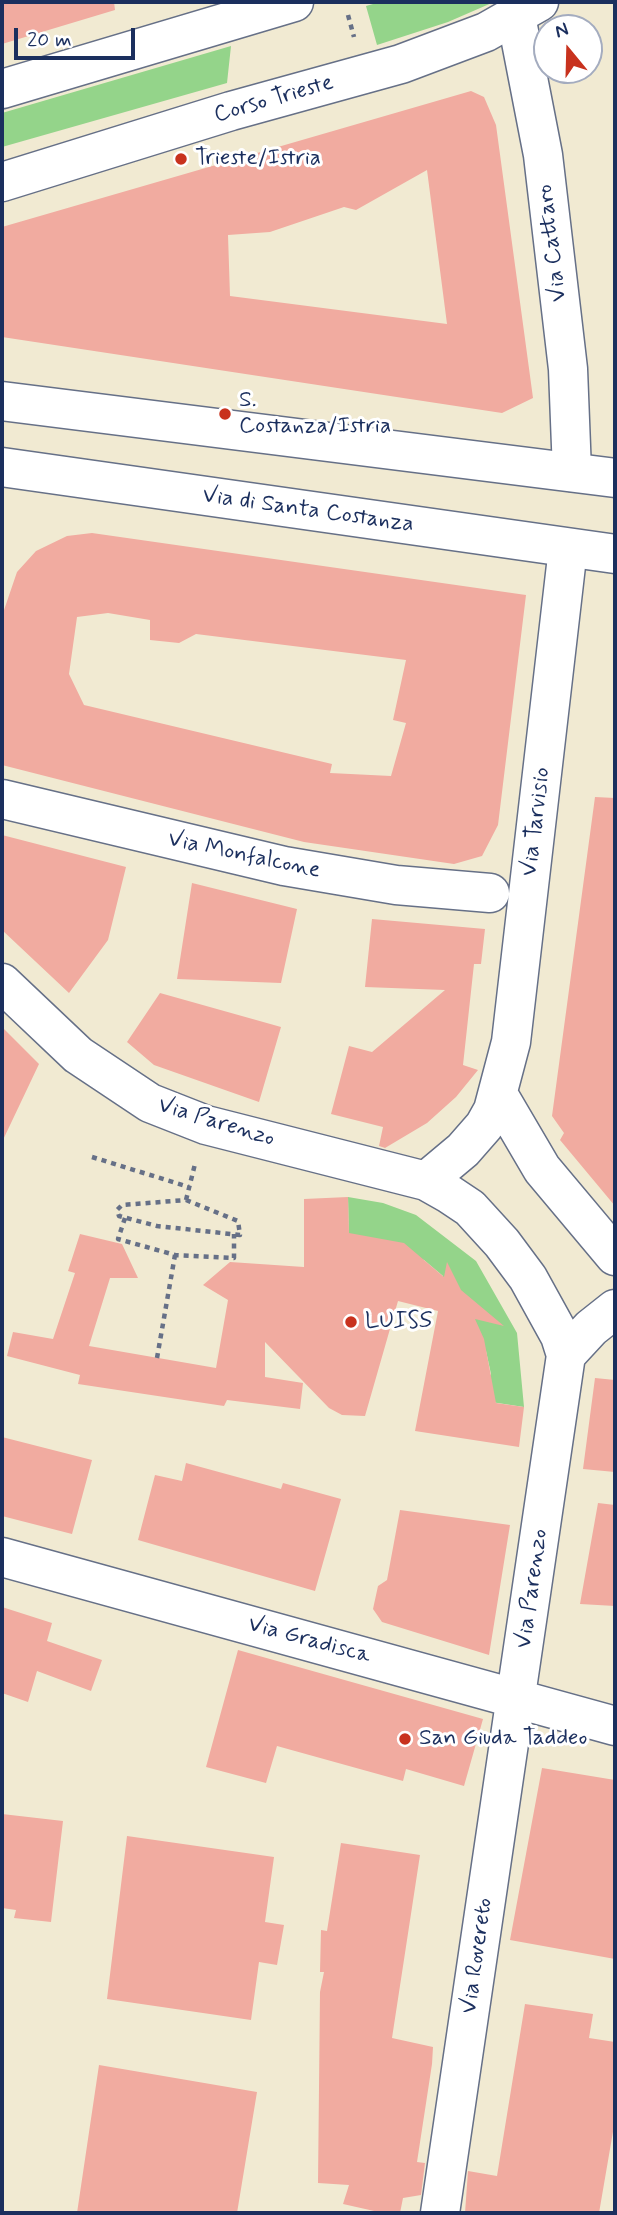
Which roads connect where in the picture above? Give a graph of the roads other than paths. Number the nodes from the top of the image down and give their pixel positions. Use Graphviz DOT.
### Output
graph roads {
  1 [pos="294,2"];
  2 [pos="527,9"];
  3 [pos="2,89"];
  4 [pos="2,182"];
  5 [pos="2,401"];
  6 [pos="572,472"];
  7 [pos="3,473"];
  8 [pos="615,478"];
  9 [pos="568,548"];
  10 [pos="615,554"];
  11 [pos="2,799"];
  12 [pos="490,893"];
  13 [pos="2,983"];
  14 [pos="498,1094"];
  15 [pos="426,1181"];
  16 [pos="615,1256"];
  17 [pos="615,1308"];
  18 [pos="566,1355"];
  19 [pos="2,1557"];
  20 [pos="516,1699"];
  21 [pos="615,1726"];
  22 [pos="440,2213"];
  1 -- 3 [label="street"];
  2 -- 4 [label="street, Corso Trieste"];
  2 -- 6 [label="street, Via Cattaro"];
  5 -- 6 [label="street"];
  6 -- 8 [label="street"];
  7 -- 9 [label="street, Via di Santa Costanza"];
  9 -- 10 [label="street, Via di Santa Costanza"];
  9 -- 14 [label="street, Via Tarvisio"];
  11 -- 12 [label="street, Via Monfalcone"];
  13 -- 15 [label="street, Via Parenzo"];
  14 -- 15 [label="street"];
  14 -- 16 [label="street"];
  15 -- 18 [label="street, Via Parenzo"];
  17 -- 18 [label="street"];
  18 -- 20 [label="street, Via Parenzo"];
  19 -- 20 [label="street, Via Gradisca"];
  20 -- 21 [label="street, Via Gradisca"];
  20 -- 22 [label="street, Via Rovereto"];
}
